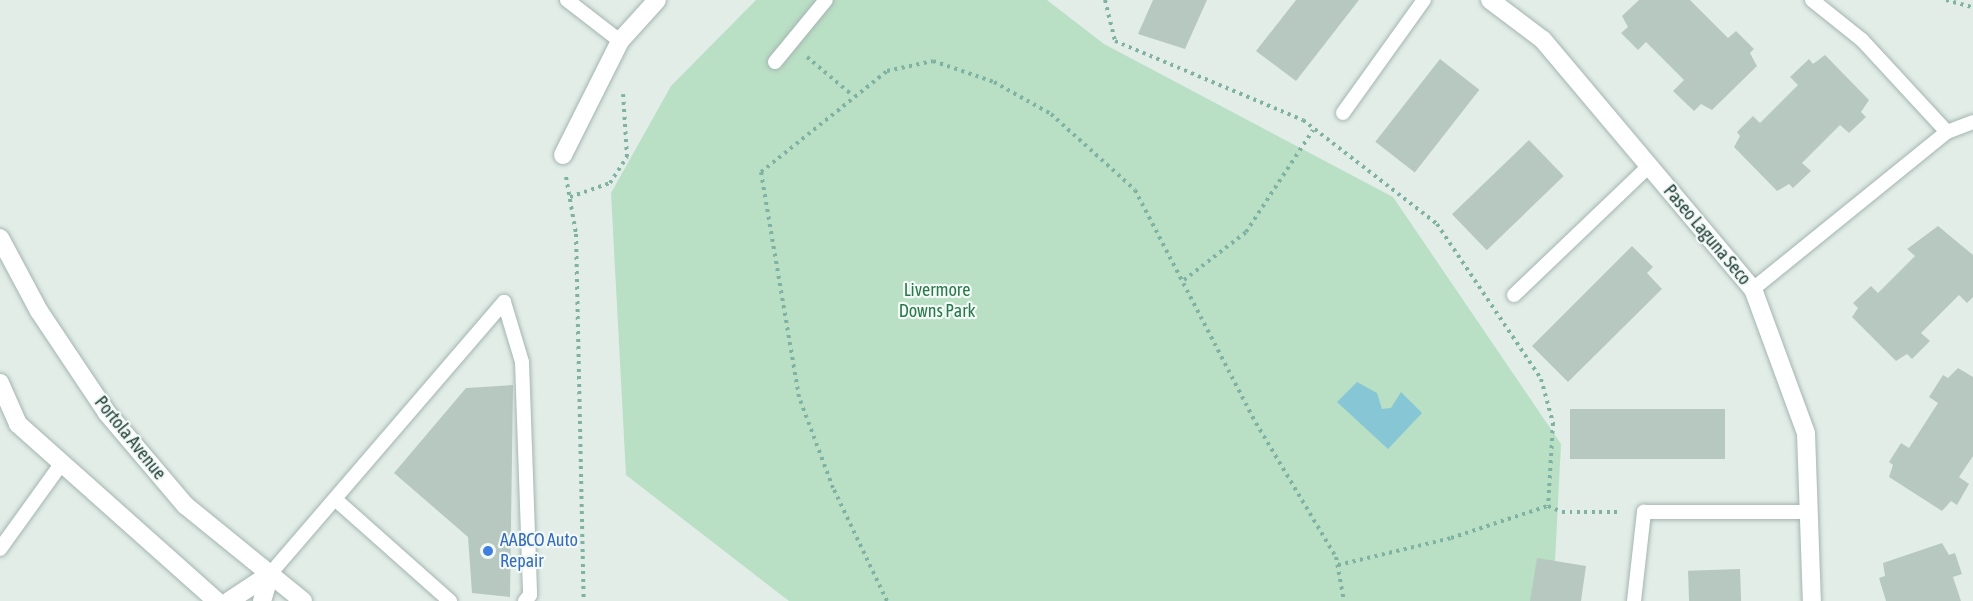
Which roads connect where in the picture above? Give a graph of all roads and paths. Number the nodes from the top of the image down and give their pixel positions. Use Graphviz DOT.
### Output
graph roads {
  1 [pos="567,0"];
  2 [pos="657,0"];
  3 [pos="826,0"];
  4 [pos="1105,0"];
  5 [pos="1424,0"];
  6 [pos="1490,0"];
  7 [pos="1812,0"];
  8 [pos="1946,0"];
  9 [pos="1973,7"];
  10 [pos="620,41"];
  11 [pos="790,44"];
  12 [pos="775,62"];
  13 [pos="624,88"];
  14 [pos="852,95"];
  15 [pos="1343,113"];
  16 [pos="1973,122"];
  17 [pos="1313,130"];
  18 [pos="1947,132"];
  19 [pos="563,155"];
  20 [pos="1649,166"];
  21 [pos="570,197"];
  22 [pos="0,238"];
  23 [pos="1184,280"];
  24 [pos="1753,289"];
  25 [pos="1514,295"];
  26 [pos="0,383"];
  27 [pos="0,414"];
  28 [pos="18,424"];
  29 [pos="61,464"];
  30 [pos="335,499"];
  31 [pos="1548,506"];
  32 [pos="1644,512"];
  33 [pos="1809,512"];
  34 [pos="0,549"];
  35 [pos="1338,565"];
  36 [pos="270,574"];
  37 [pos="216,601"];
  38 [pos="229,601"];
  39 [pos="262,601"];
  40 [pos="303,601"];
  41 [pos="450,601"];
  42 [pos="525,601"];
  43 [pos="584,601"];
  44 [pos="887,601"];
  45 [pos="1344,601"];
  46 [pos="1634,601"];
  47 [pos="1812,601"];
  1 -- 10 [label="lane"];
  2 -- 10 [label="street"];
  3 -- 11 [label="lane"];
  4 -- 17 [label="path"];
  5 -- 15 [label="lane"];
  6 -- 20 [label="street, Paseo Laguna Seco"];
  7 -- 18 [label="lane"];
  8 -- 9 [label="path"];
  10 -- 19 [label="street"];
  11 -- 12 [label="lane"];
  11 -- 14 [label="path"];
  13 -- 21 [label="path"];
  14 -- 23 [label="path"];
  14 -- 44 [label="path"];
  16 -- 18 [label="lane"];
  17 -- 23 [label="path"];
  17 -- 31 [label="path"];
  18 -- 24 [label="lane"];
  19 -- 21 [label="path"];
  20 -- 24 [label="street, Paseo Laguna Seco"];
  20 -- 25 [label="lane"];
  21 -- 43 [label="path"];
  22 -- 36 [label="street, Portola Avenue"];
  23 -- 35 [label="path"];
  24 -- 33 [label="street, Paseo Laguna Seco"];
  26 -- 28 [label="street"];
  27 -- 28 [label="street"];
  28 -- 29 [label="street"];
  29 -- 34 [label="lane"];
  29 -- 37 [label="street"];
  30 -- 36 [label="lane"];
  30 -- 41 [label="lane"];
  30 -- 42 [label="lane"];
  31 -- 32 [label="path"];
  31 -- 35 [label="path"];
  32 -- 33 [label="lane"];
  32 -- 46 [label="lane"];
  33 -- 47 [label="street, Paseo Laguna Seco"];
  35 -- 45 [label="path"];
  36 -- 38 [label="street"];
  36 -- 39 [label="street"];
  36 -- 40 [label="street, Portola Avenue"];
}
